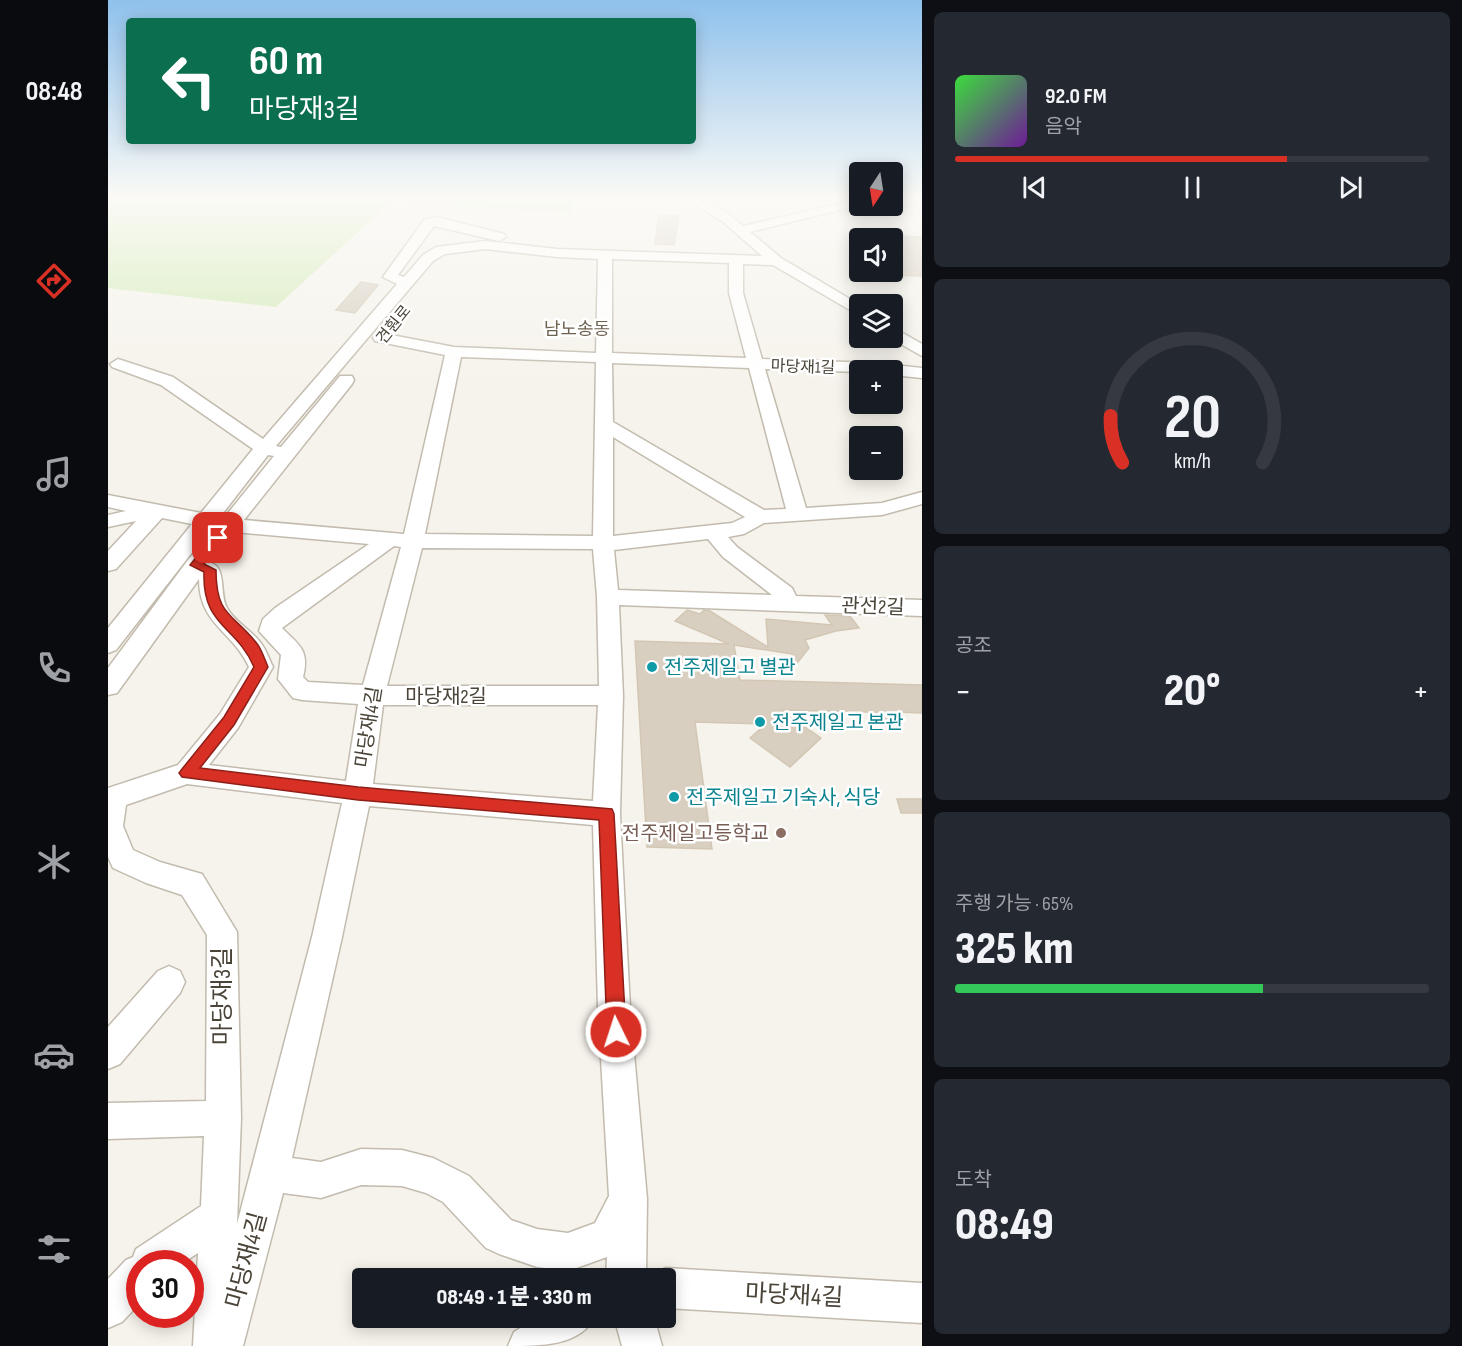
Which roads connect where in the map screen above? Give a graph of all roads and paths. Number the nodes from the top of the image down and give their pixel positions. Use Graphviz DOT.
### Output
graph roads {
  1 [pos="736,261"];
  2 [pos="401,262"];
  3 [pos="425,262"];
  4 [pos="443,262"];
  5 [pos="605,262"];
  6 [pos="777,262"];
  7 [pos="407,283"];
  8 [pos="849,305"];
  9 [pos="381,338"];
  10 [pos="903,339"];
  11 [pos="922,351"];
  12 [pos="454,352"];
  13 [pos="604,357"];
  14 [pos="118,364"];
  15 [pos="756,365"];
  16 [pos="922,374"];
  17 [pos="604,424"];
  18 [pos="264,448"];
  19 [pos="285,453"];
  20 [pos="922,498"];
  21 [pos="108,501"];
  22 [pos="157,511"];
  23 [pos="798,515"];
  24 [pos="760,517"];
  25 [pos="206,520"];
  26 [pos="108,521"];
  27 [pos="228,525"];
  28 [pos="712,532"];
  29 [pos="401,540"];
  30 [pos="603,543"];
  31 [pos="108,564"];
  32 [pos="196,565"];
  33 [pos="608,597"];
  34 [pos="786,603"];
  35 [pos="922,608"];
  36 [pos="108,644"];
  37 [pos="108,686"];
  38 [pos="372,696"];
  39 [pos="611,696"];
  40 [pos="187,773"];
  41 [pos="358,794"];
  42 [pos="606,814"];
  43 [pos="169,982"];
  44 [pos="108,1052"];
  45 [pos="223,1118"];
  46 [pos="108,1121"];
  47 [pos="270,1173"];
  48 [pos="628,1199"];
  49 [pos="218,1216"];
  50 [pos="169,1250"];
  51 [pos="626,1268"];
  52 [pos="126,1289"];
  53 [pos="676,1289"];
  54 [pos="922,1303"];
  55 [pos="108,1308"];
  56 [pos="557,1328"];
  57 [pos="637,1328"];
  58 [pos="213,1346"];
  59 [pos="223,1346"];
  60 [pos="528,1346"];
  61 [pos="642,1346"];
  1 -- 15 [label="street, 마당재1길"];
  2 -- 7 [label="street"];
  3 -- 7 [label="street, 견훤로"];
  4 -- 9 [label="street, 견훤로"];
  5 -- 13 [label="street"];
  6 -- 8 [label="street"];
  7 -- 18 [label="street, 견훤로"];
  9 -- 12 [label="street, 마당재1길"];
  9 -- 19 [label="street, 견훤로"];
  10 -- 11 [label="street"];
  12 -- 13 [label="street, 마당재1길"];
  12 -- 29 [label="street, 마당재4길"];
  13 -- 15 [label="street, 마당재1길"];
  13 -- 17 [label="street"];
  14 -- 18 [label="street"];
  15 -- 16 [label="street, 마당재1길"];
  15 -- 23 [label="street, 마당재1길"];
  17 -- 24 [label="street"];
  17 -- 30 [label="street"];
  18 -- 19 [label="street"];
  18 -- 25 [label="street, 견훤로"];
  19 -- 27 [label="street, 견훤로"];
  20 -- 23 [label="street"];
  21 -- 22 [label="street"];
  22 -- 25 [label="street"];
  22 -- 26 [label="street"];
  22 -- 31 [label="street"];
  23 -- 24 [label="street"];
  24 -- 28 [label="street"];
  25 -- 27 [label="street"];
  25 -- 36 [label="street, 견훤로"];
  27 -- 29 [label="street"];
  27 -- 32 [label="street, 견훤로"];
  28 -- 30 [label="street"];
  28 -- 34 [label="street"];
  29 -- 30 [label="street"];
  29 -- 38 [label="street, 마당재4길"];
  29 -- 38 [label="street, 마당재2길"];
  30 -- 33 [label="street"];
  32 -- 37 [label="street, 견훤로"];
  32 -- 40 [label="street"];
  33 -- 34 [label="street"];
  33 -- 39 [label="street"];
  34 -- 35 [label="street, 관선2길"];
  38 -- 39 [label="street, 마당재2길"];
  38 -- 41 [label="street, 마당재4길"];
  39 -- 42 [label="street"];
  40 -- 41 [label="street, 마당재3길"];
  40 -- 45 [label="street, 마당재3길"];
  41 -- 42 [label="street, 마당재3길"];
  41 -- 47 [label="street, 마당재4길"];
  42 -- 48 [label="street"];
  43 -- 44 [label="street"];
  45 -- 46 [label="street"];
  45 -- 49 [label="street"];
  47 -- 48 [label="street"];
  47 -- 59 [label="street, 마당재4길"];
  48 -- 51 [label="street"];
  49 -- 50 [label="street, 마당재4길"];
  49 -- 58 [label="street"];
  52 -- 55 [label="street"];
  53 -- 54 [label="street, 마당재4길"];
  56 -- 60 [label="street"];
  57 -- 61 [label="street"];
}
